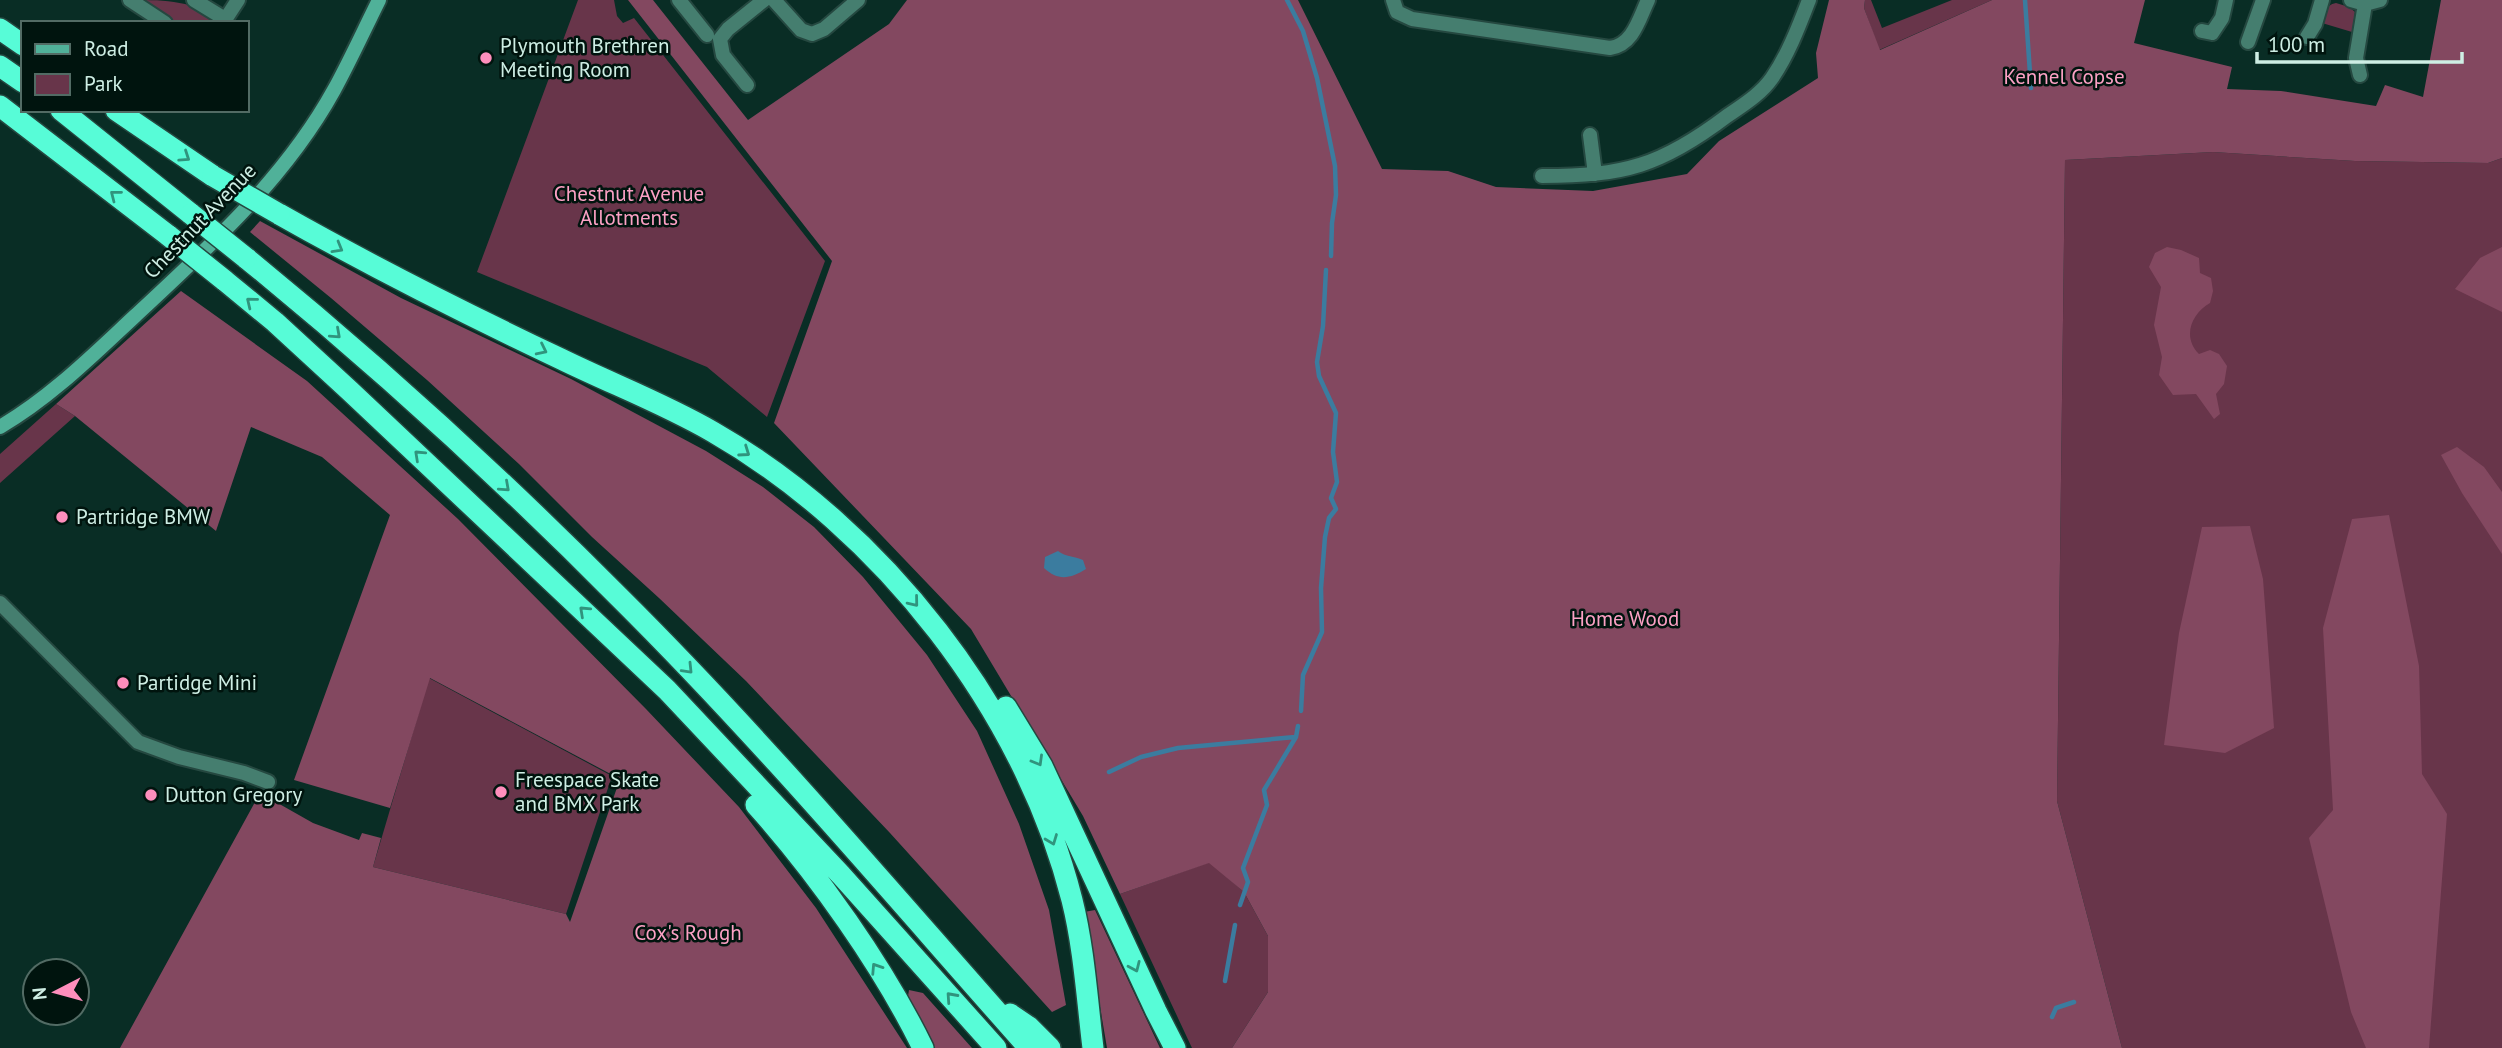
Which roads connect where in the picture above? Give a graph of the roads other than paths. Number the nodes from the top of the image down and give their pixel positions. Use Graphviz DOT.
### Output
graph roads {
  1 [pos="130,0"];
  2 [pos="194,0"];
  3 [pos="238,0"];
  4 [pos="379,0"];
  5 [pos="679,0"];
  6 [pos="764,0"];
  7 [pos="774,0"];
  8 [pos="858,0"];
  9 [pos="1393,0"];
  10 [pos="1648,0"];
  11 [pos="1809,0"];
  12 [pos="2226,0"];
  13 [pos="2263,0"];
  14 [pos="2322,0"];
  15 [pos="2351,0"];
  16 [pos="2381,0"];
  17 [pos="2365,4"];
  18 [pos="162,21"];
  19 [pos="224,21"];
  20 [pos="0,29"];
  21 [pos="2202,31"];
  22 [pos="707,35"];
  23 [pos="2307,37"];
  24 [pos="2248,43"];
  25 [pos="21,44"];
  26 [pos="0,66"];
  27 [pos="2360,75"];
  28 [pos="21,81"];
  29 [pos="747,85"];
  30 [pos="0,106"];
  31 [pos="64,112"];
  32 [pos="119,112"];
  33 [pos="1590,135"];
  34 [pos="1595,174"];
  35 [pos="1542,176"];
  36 [pos="0,427"];
  37 [pos="0,603"];
  38 [pos="952,650"];
  39 [pos="634,658"];
  40 [pos="268,782"];
  41 [pos="982,995"];
  42 [pos="923,1048"];
  43 [pos="996,1048"];
  44 [pos="1029,1048"];
  45 [pos="1050,1048"];
  46 [pos="1093,1048"];
  47 [pos="1175,1048"];
  1 -- 18 [label="street"];
  2 -- 19 [label="street"];
  3 -- 19 [label="street"];
  4 -- 36 [label="street, Chestnut Avenue"];
  5 -- 22 [label="street"];
  6 -- 29 [label="street"];
  7 -- 8 [label="street"];
  9 -- 10 [label="street"];
  11 -- 34 [label="street"];
  12 -- 21 [label="street"];
  13 -- 24 [label="street"];
  14 -- 23 [label="street"];
  15 -- 17 [label="street"];
  16 -- 17 [label="street"];
  17 -- 27 [label="street"];
  20 -- 25 [label="highway"];
  26 -- 28 [label="highway"];
  39 -- 30 [label="highway, one-way, bridge"];
  31 -- 41 [label="highway, one-way, bridge"];
  32 -- 38 [label="highway, one-way, bridge"];
  33 -- 34 [label="street"];
  34 -- 35 [label="street"];
  37 -- 40 [label="street"];
  38 -- 46 [label="highway, one-way"];
  38 -- 47 [label="highway, one-way"];
  42 -- 39 [label="highway, one-way"];
  43 -- 39 [label="highway, one-way"];
  41 -- 44 [label="highway"];
  41 -- 45 [label="highway"];
}
